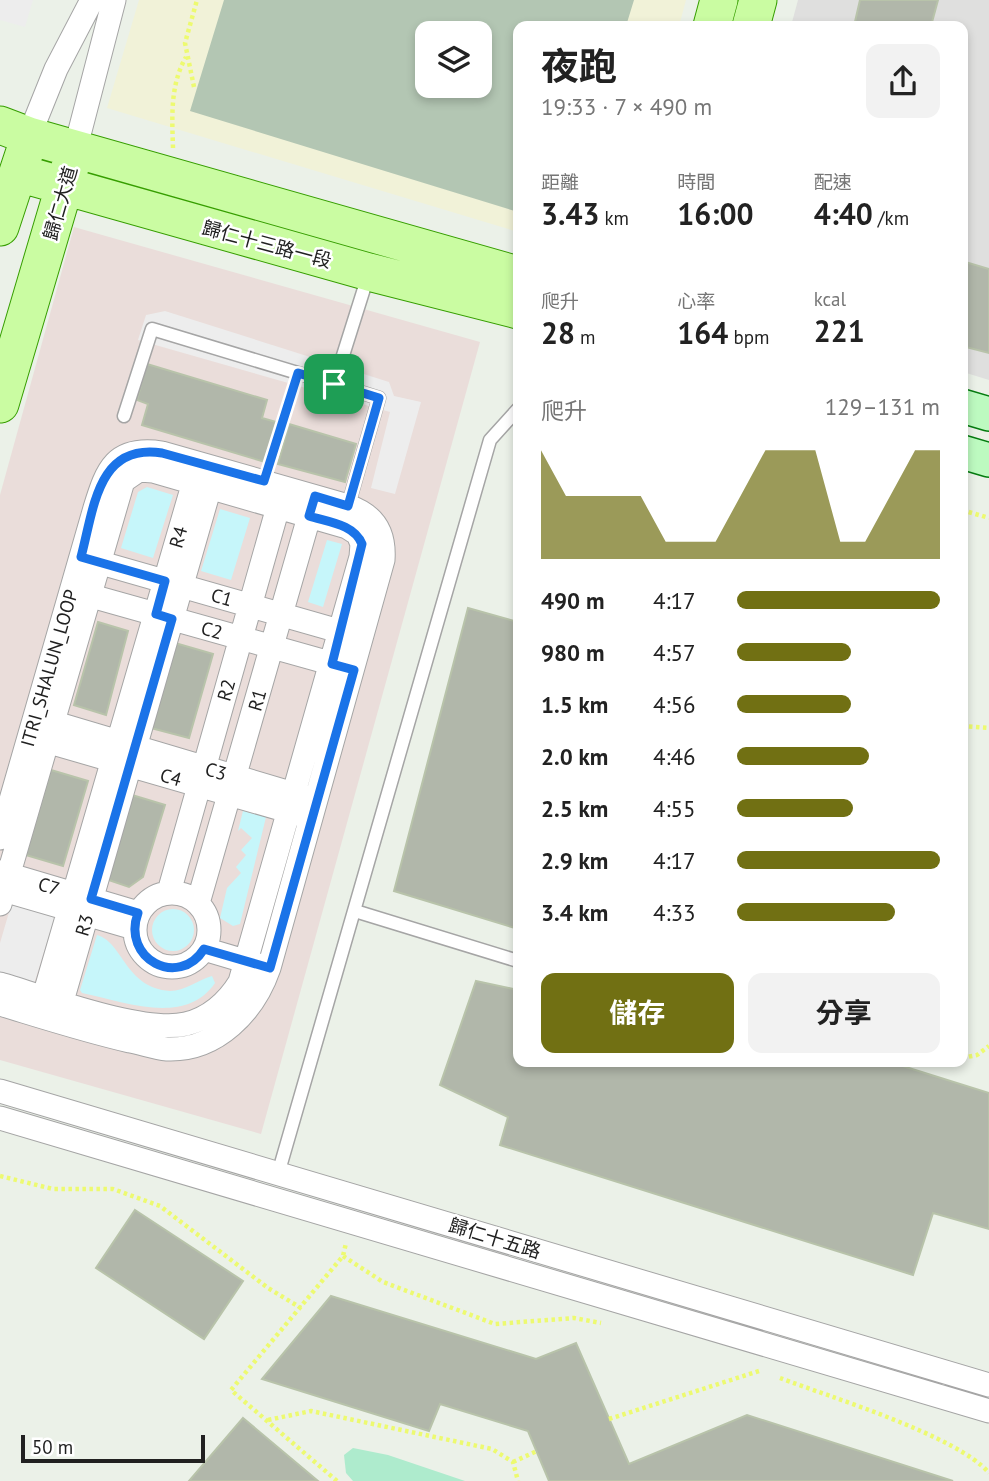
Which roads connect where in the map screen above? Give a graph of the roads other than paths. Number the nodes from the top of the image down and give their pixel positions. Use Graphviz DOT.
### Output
graph roads {
  1 [pos="92,0"];
  2 [pos="114,0"];
  3 [pos="719,0"];
  4 [pos="758,0"];
  5 [pos="713,21"];
  6 [pos="752,21"];
  7 [pos="15,131"];
  8 [pos="75,150"];
  9 [pos="9,170"];
  10 [pos="64,188"];
  11 [pos="0,227"];
  12 [pos="369,272"];
  13 [pos="513,274"];
  14 [pos="513,309"];
  15 [pos="334,384"];
  16 [pos="0,404"];
  17 [pos="968,408"];
  18 [pos="989,414"];
  19 [pos="513,415"];
  20 [pos="124,416"];
  21 [pos="968,454"];
  22 [pos="989,460"];
  23 [pos="205,475"];
  24 [pos="275,491"];
  25 [pos="312,506"];
  26 [pos="348,506"];
  27 [pos="90,559"];
  28 [pos="173,583"];
  29 [pos="80,593"];
  30 [pos="250,605"];
  31 [pos="281,614"];
  32 [pos="164,617"];
  33 [pos="352,634"];
  34 [pos="240,638"];
  35 [pos="272,647"];
  36 [pos="343,667"];
  37 [pos="41,730"];
  38 [pos="124,754"];
  39 [pos="201,776"];
  40 [pos="232,786"];
  41 [pos="292,803"];
  42 [pos="314,810"];
  43 [pos="0,838"];
  44 [pos="3,886"];
  45 [pos="169,892"];
  46 [pos="198,903"];
  47 [pos="80,904"];
  48 [pos="355,911"];
  49 [pos="136,921"];
  50 [pos="207,941"];
  51 [pos="248,954"];
  52 [pos="513,959"];
  53 [pos="272,961"];
  54 [pos="0,984"];
  55 [pos="0,1004"];
  56 [pos="50,1009"];
  57 [pos="0,1091"];
  58 [pos="0,1118"];
  59 [pos="278,1174"];
  60 [pos="989,1385"];
  61 [pos="989,1411"];
  1 -- 7 [label="street"];
  2 -- 8 [label="street, 歸仁大道"];
  3 -- 5 [label="main road"];
  4 -- 6 [label="main road"];
  7 -- 8 [label="main road, 歸仁十三路一段"];
  7 -- 9 [label="main road"];
  8 -- 10 [label="main road, 歸仁大道"];
  8 -- 13 [label="main road, 歸仁十三路一段"];
  9 -- 10 [label="main road, 歸仁十三路一段"];
  9 -- 11 [label="main road"];
  10 -- 12 [label="main road, 歸仁十三路一段"];
  10 -- 16 [label="main road, 歸仁大道"];
  12 -- 14 [label="main road, 歸仁十三路一段"];
  12 -- 15 [label="lane"];
  15 -- 20 [label="lane"];
  15 -- 26 [label="lane"];
  17 -- 18 [label="street"];
  19 -- 48 [label="lane"];
  21 -- 22 [label="street"];
  23 -- 24 [label="street, ITRI_SHALUN_LOOP"];
  23 -- 27 [label="street, ITRI_SHALUN_LOOP"];
  23 -- 28 [label="street, R3"];
  24 -- 25 [label="street, ITRI_SHALUN_LOOP"];
  24 -- 30 [label="street, R2"];
  25 -- 26 [label="street, ITRI_SHALUN_LOOP"];
  25 -- 31 [label="street, R1"];
  25 -- 33 [label="street, ITRI_SHALUN_LOOP"];
  26 -- 33 [label="street, ITRI_SHALUN_LOOP"];
  27 -- 28 [label="street, C1"];
  27 -- 29 [label="street, ITRI_SHALUN_LOOP"];
  28 -- 30 [label="street, C1"];
  28 -- 32 [label="street, R3"];
  29 -- 32 [label="street, C2"];
  29 -- 37 [label="street, ITRI_SHALUN_LOOP"];
  30 -- 31 [label="street, C1"];
  30 -- 34 [label="street, R2"];
  31 -- 33 [label="street, C1"];
  31 -- 35 [label="street, R1"];
  32 -- 34 [label="street, C2"];
  32 -- 38 [label="street, R3"];
  33 -- 36 [label="street, ITRI_SHALUN_LOOP"];
  34 -- 35 [label="street, C2"];
  34 -- 39 [label="street, R2"];
  35 -- 36 [label="street, C2"];
  35 -- 40 [label="street, R1"];
  36 -- 41 [label="street, ITRI_SHALUN_LOOP"];
  36 -- 42 [label="street, ITRI_SHALUN_LOOP"];
  37 -- 38 [label="street, C3"];
  37 -- 43 [label="street, ITRI_SHALUN_LOOP"];
  37 -- 44 [label="street, ITRI_SHALUN_LOOP"];
  38 -- 39 [label="street, C3"];
  38 -- 47 [label="street, R3"];
  39 -- 40 [label="street, C4"];
  39 -- 45 [label="street, R2"];
  40 -- 41 [label="street, C4"];
  40 -- 46 [label="street, R1"];
  41 -- 42 [label="street"];
  41 -- 51 [label="street, ITRI_SHALUN_LOOP"];
  42 -- 53 [label="street, ITRI_SHALUN_LOOP"];
  44 -- 47 [label="street"];
  45 -- 46 [label="street"];
  45 -- 49 [label="street"];
  46 -- 50 [label="street"];
  47 -- 49 [label="street"];
  47 -- 56 [label="street"];
  48 -- 52 [label="lane"];
  48 -- 59 [label="lane"];
  49 -- 50 [label="street"];
  50 -- 51 [label="street"];
  51 -- 53 [label="street"];
  51 -- 56 [label="street, ITRI_SHALUN_LOOP"];
  53 -- 56 [label="street, ITRI_SHALUN_LOOP"];
  54 -- 56 [label="street, ITRI_SHALUN_LOOP"];
  55 -- 56 [label="street, ITRI_SHALUN_LOOP"];
  57 -- 59 [label="street, 歸仁十五路"];
  58 -- 61 [label="street, 歸仁十五路"];
  59 -- 60 [label="street, 歸仁十五路"];
}
